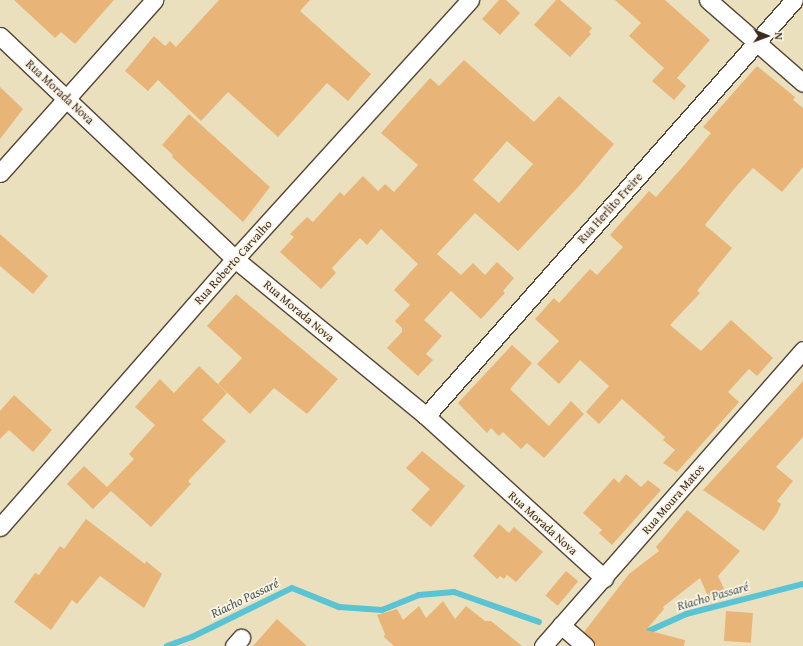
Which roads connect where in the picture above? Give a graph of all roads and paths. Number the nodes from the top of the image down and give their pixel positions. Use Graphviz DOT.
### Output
graph roads {
  1 [pos="154,0"];
  2 [pos="470,0"];
  3 [pos="708,0"];
  4 [pos="794,0"];
  5 [pos="0,36"];
  6 [pos="757,42"];
  7 [pos="803,82"];
  8 [pos="66,98"];
  9 [pos="0,173"];
  10 [pos="235,259"];
  11 [pos="803,350"];
  12 [pos="426,416"];
  13 [pos="0,527"];
  14 [pos="604,578"];
  15 [pos="561,625"];
  16 [pos="543,646"];
  17 [pos="585,646"];
  1 -- 8 [label="street"];
  2 -- 10 [label="street, Rua Roberto Carvalho"];
  3 -- 6 [label="street"];
  4 -- 6 [label="street, Rua Herlito Freire"];
  5 -- 8 [label="street, Rua Morada Nova"];
  6 -- 7 [label="street"];
  6 -- 12 [label="street, Rua Herlito Freire"];
  8 -- 9 [label="street"];
  8 -- 10 [label="street, Rua Morada Nova"];
  10 -- 12 [label="street, Rua Morada Nova"];
  10 -- 13 [label="street, Rua Roberto Carvalho"];
  11 -- 14 [label="street, Rua Moura Matos"];
  12 -- 14 [label="street, Rua Morada Nova"];
  14 -- 15 [label="street, Rua Moura Matos"];
  15 -- 16 [label="street, Rua Moura Matos"];
  15 -- 17 [label="street"];
}
